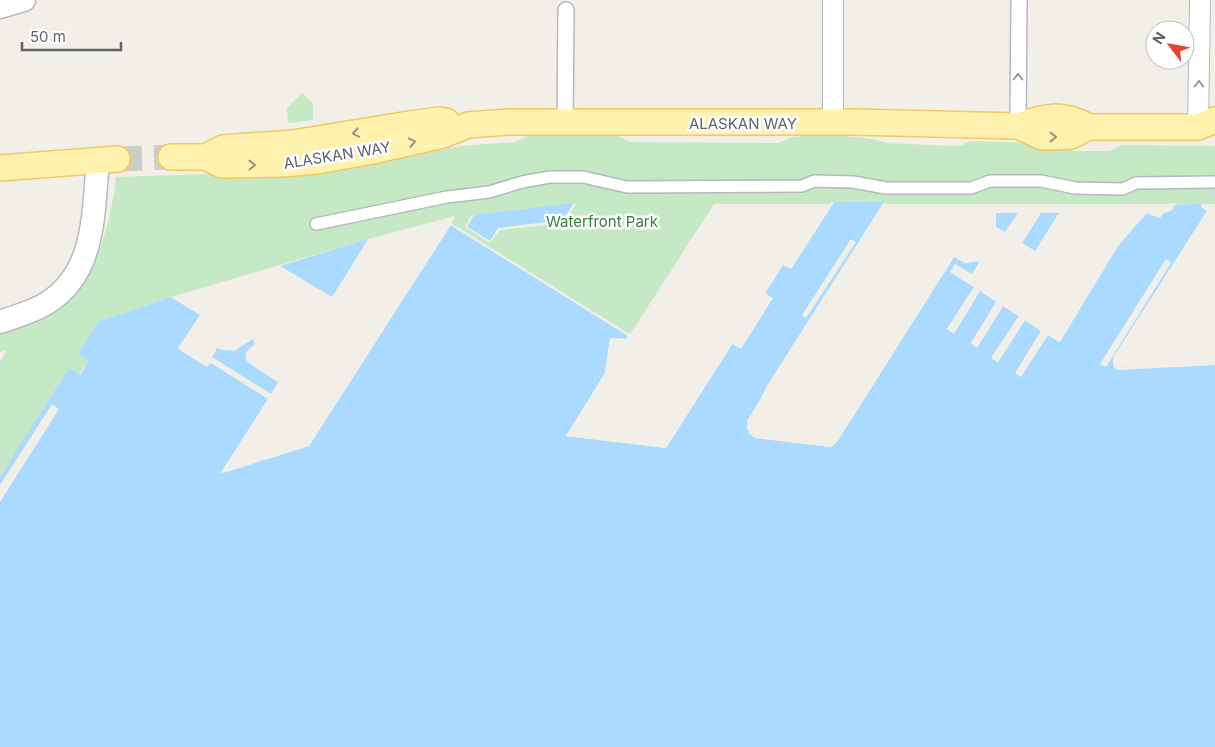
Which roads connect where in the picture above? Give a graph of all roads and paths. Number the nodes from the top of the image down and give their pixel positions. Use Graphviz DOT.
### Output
graph roads {
  1 [pos="24,0"];
  2 [pos="833,0"];
  3 [pos="1018,0"];
  4 [pos="1200,0"];
  5 [pos="0,7"];
  6 [pos="566,10"];
  7 [pos="565,122"];
  8 [pos="833,122"];
  9 [pos="1018,126"];
  10 [pos="1209,128"];
  11 [pos="171,157"];
  12 [pos="108,160"];
  13 [pos="0,168"];
  14 [pos="1215,182"];
  15 [pos="316,224"];
  16 [pos="0,322"];
  1 -- 5 [label="main road"];
  2 -- 8 [label="street"];
  9 -- 3 [label="street, one-way"];
  10 -- 4 [label="street, one-way"];
  6 -- 7 [label="street"];
  7 -- 8 [label="main road, ALASKAN WAY"];
  7 -- 11 [label="main road, ALASKAN WAY"];
  8 -- 9 [label="main road, ALASKAN WAY"];
  9 -- 10 [label="main road, ALASKAN WAY"];
  12 -- 13 [label="main road"];
  12 -- 16 [label="main road"];
  14 -- 15 [label="street"];
}
